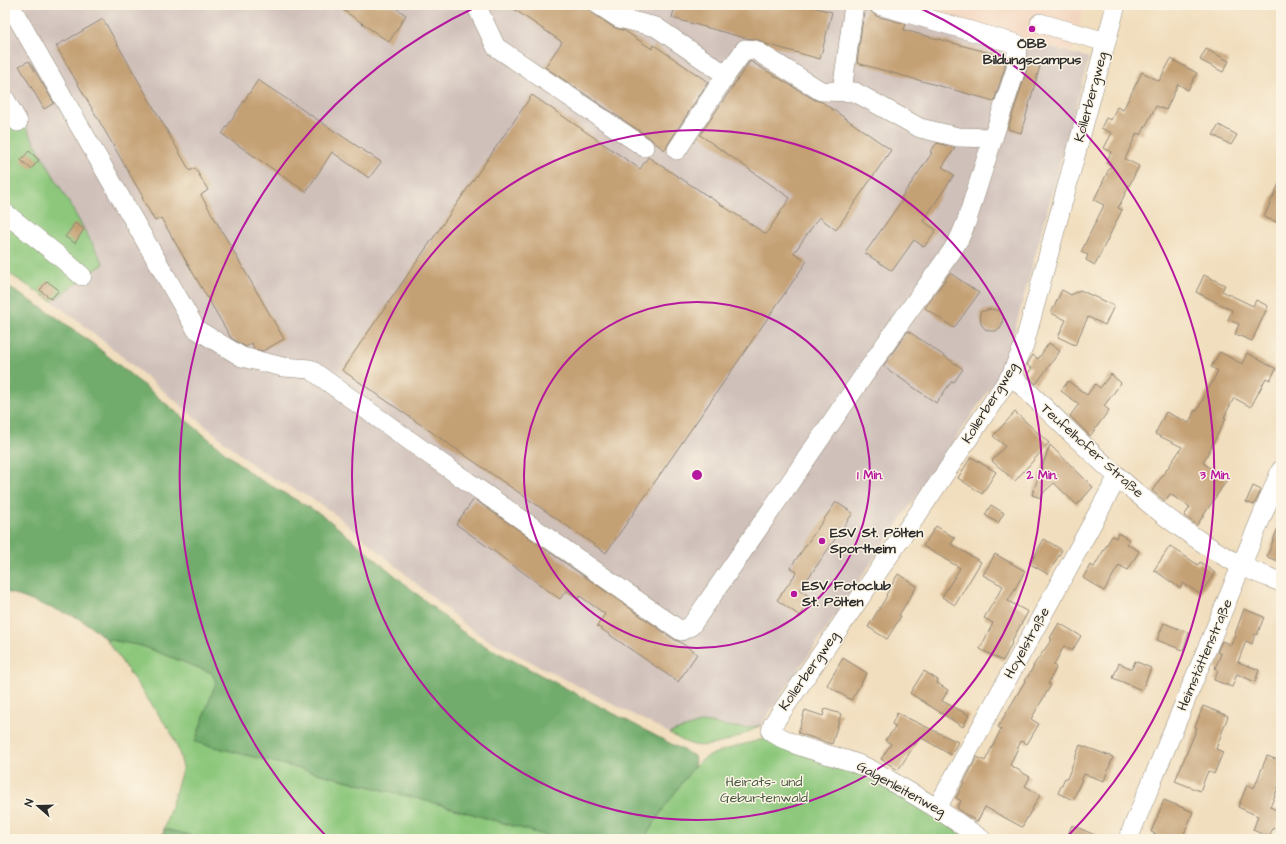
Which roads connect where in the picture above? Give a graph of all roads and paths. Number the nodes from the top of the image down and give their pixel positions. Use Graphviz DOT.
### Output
graph roads {
  1 [pos="10,5"];
  2 [pos="476,5"];
  3 [pos="599,5"];
  4 [pos="854,5"];
  5 [pos="879,5"];
  6 [pos="1116,5"];
  7 [pos="1040,23"];
  8 [pos="1106,42"];
  9 [pos="726,75"];
  10 [pos="842,91"];
  11 [pos="5,99"];
  12 [pos="18,122"];
  13 [pos="993,138"];
  14 [pos="644,147"];
  15 [pos="677,150"];
  16 [pos="5,214"];
  17 [pos="82,276"];
  18 [pos="1011,375"];
  19 [pos="1281,470"];
  20 [pos="1117,478"];
  21 [pos="1242,566"];
  22 [pos="1281,582"];
  23 [pos="771,731"];
  24 [pos="937,808"];
  25 [pos="982,839"];
  26 [pos="1128,839"];
  1 -- 13 [label="street"];
  2 -- 14 [label="street"];
  3 -- 9 [label="street"];
  4 -- 10 [label="street"];
  5 -- 13 [label="street"];
  6 -- 8 [label="street, Kollerbergweg"];
  7 -- 8 [label="street"];
  8 -- 18 [label="street, Kollerbergweg"];
  9 -- 10 [label="street"];
  9 -- 15 [label="street"];
  10 -- 13 [label="street"];
  11 -- 12 [label="street"];
  16 -- 17 [label="street"];
  18 -- 20 [label="street, Teufelhofer Straße"];
  18 -- 23 [label="street, Kollerbergweg"];
  19 -- 21 [label="street, Heimstättenstraße"];
  20 -- 21 [label="street, Teufelhofer Straße"];
  20 -- 24 [label="street, Hoyelstraße"];
  21 -- 22 [label="street, Teufelhofer Straße"];
  21 -- 26 [label="street, Heimstättenstraße"];
  23 -- 24 [label="street, Galgenleitenweg"];
  24 -- 25 [label="street, Galgenleitenweg"];
}
